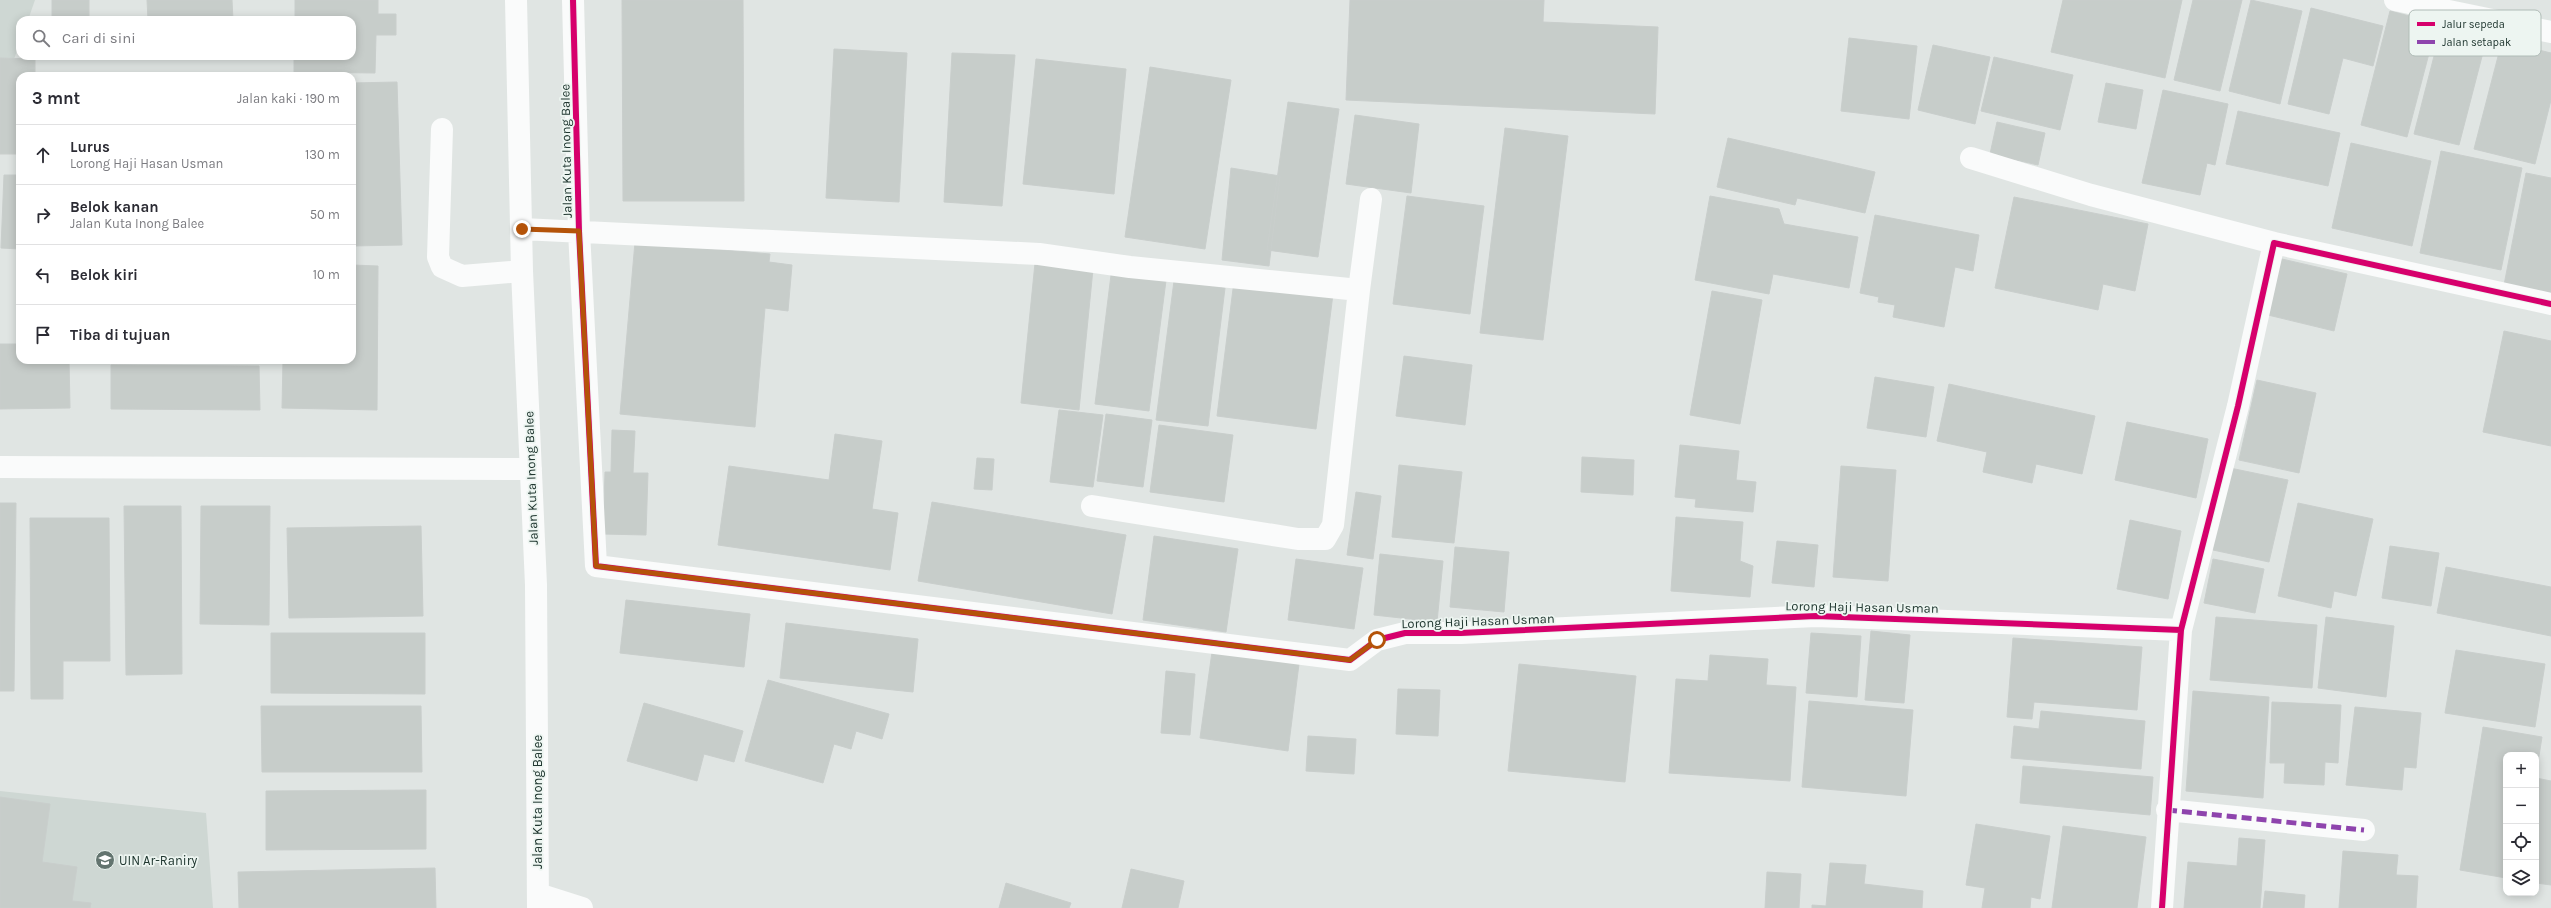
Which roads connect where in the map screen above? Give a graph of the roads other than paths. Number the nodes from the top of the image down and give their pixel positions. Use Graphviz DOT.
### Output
graph roads {
  1 [pos="516,0"];
  2 [pos="574,0"];
  3 [pos="2395,0"];
  4 [pos="2444,10"];
  5 [pos="2541,30"];
  6 [pos="2551,32"];
  7 [pos="442,129"];
  8 [pos="1971,158"];
  9 [pos="1371,199"];
  10 [pos="522,229"];
  11 [pos="579,231"];
  12 [pos="2274,243"];
  13 [pos="522,272"];
  14 [pos="1359,290"];
  15 [pos="2551,304"];
  16 [pos="0,467"];
  17 [pos="531,469"];
  18 [pos="1092,506"];
  19 [pos="596,566"];
  20 [pos="2182,630"];
  21 [pos="2167,810"];
  22 [pos="2364,830"];
  23 [pos="538,901"];
  24 [pos="582,908"];
  25 [pos="2162,908"];
  1 -- 10 [label="street, Jalan Kuta Inong Balee"];
  2 -- 11 [label="street, Jalan Kuta Inong Balee"];
  3 -- 4 [label="street"];
  5 -- 6 [label="street"];
  7 -- 13 [label="street"];
  8 -- 12 [label="street"];
  9 -- 14 [label="street"];
  10 -- 11 [label="street"];
  10 -- 13 [label="street, Jalan Kuta Inong Balee"];
  11 -- 14 [label="street"];
  11 -- 19 [label="street, Jalan Kuta Inong Balee"];
  12 -- 15 [label="street"];
  12 -- 20 [label="street"];
  13 -- 17 [label="street, Jalan Kuta Inong Balee"];
  14 -- 18 [label="street"];
  16 -- 17 [label="street"];
  17 -- 23 [label="street, Jalan Kuta Inong Balee"];
  19 -- 20 [label="street, Lorong Haji Hasan Usman"];
  20 -- 21 [label="street"];
  21 -- 22 [label="street"];
  21 -- 25 [label="street"];
  23 -- 24 [label="street"];
}
